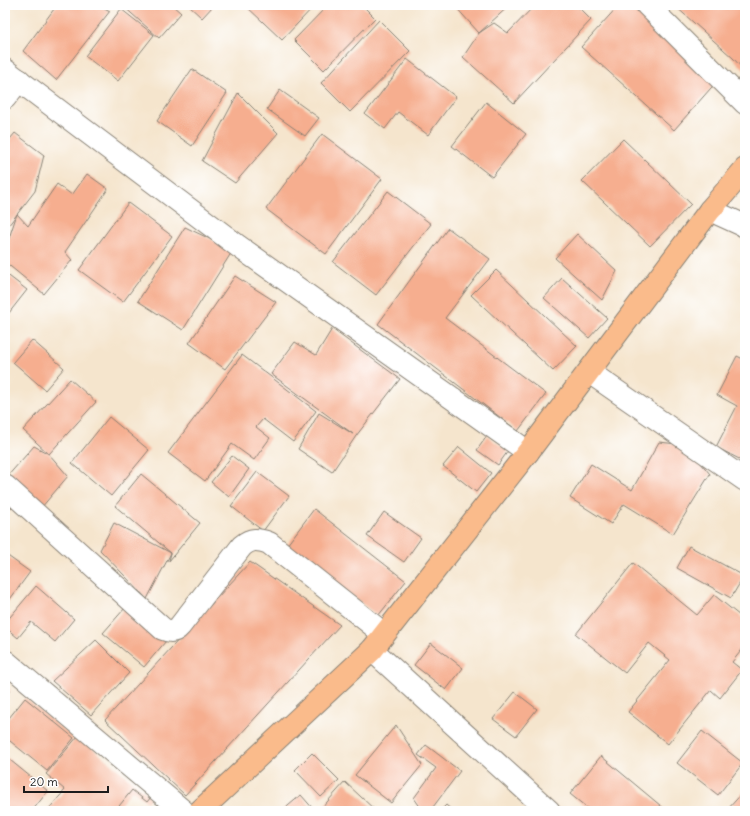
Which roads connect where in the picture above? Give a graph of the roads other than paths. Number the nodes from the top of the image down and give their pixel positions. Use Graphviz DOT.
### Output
graph roads {
  1 [pos="647,5"];
  2 [pos="12,75"];
  3 [pos="5,98"];
  4 [pos="745,103"];
  5 [pos="745,169"];
  6 [pos="710,210"];
  7 [pos="745,226"];
  8 [pos="589,372"];
  9 [pos="528,452"];
  10 [pos="745,480"];
  11 [pos="5,486"];
  12 [pos="378,642"];
  13 [pos="5,661"];
  14 [pos="183,811"];
  15 [pos="200,811"];
  16 [pos="549,811"];
  1 -- 4 [label="street"];
  2 -- 3 [label="street"];
  2 -- 9 [label="street"];
  5 -- 6 [label="highway"];
  6 -- 7 [label="street"];
  6 -- 8 [label="highway"];
  8 -- 9 [label="highway"];
  8 -- 10 [label="street"];
  9 -- 12 [label="highway"];
  11 -- 12 [label="street"];
  12 -- 15 [label="highway"];
  12 -- 16 [label="street"];
  13 -- 14 [label="street"];
}
